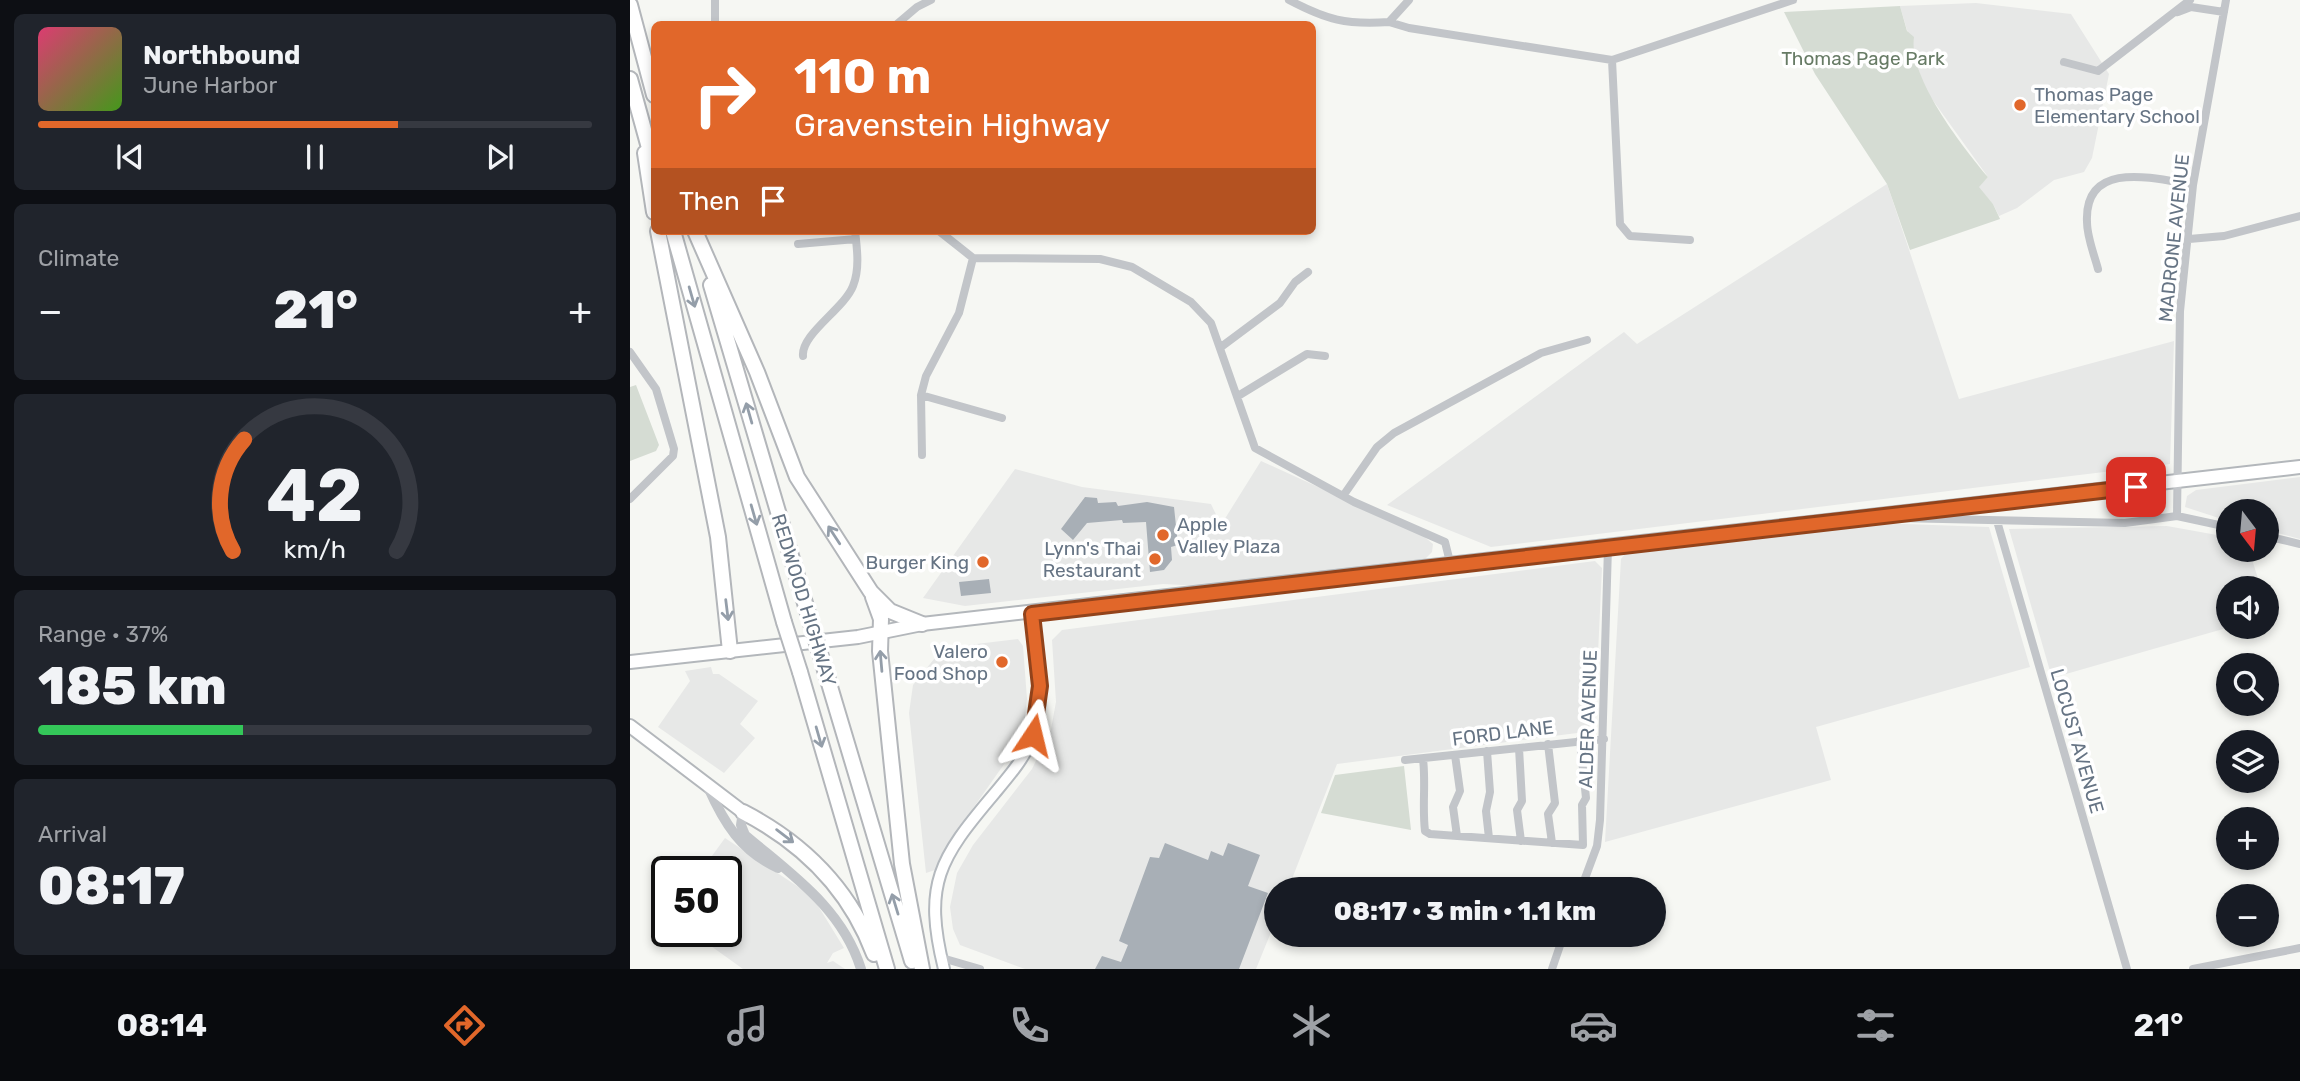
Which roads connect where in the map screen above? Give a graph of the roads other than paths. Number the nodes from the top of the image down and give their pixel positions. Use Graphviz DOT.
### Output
graph roads {
  1 [pos="715,0"];
  2 [pos="931,0"];
  3 [pos="1289,0"];
  4 [pos="1409,0"];
  5 [pos="1793,0"];
  6 [pos="2190,0"];
  7 [pos="2226,0"];
  8 [pos="630,5"];
  9 [pos="2224,12"];
  10 [pos="2166,18"];
  11 [pos="715,21"];
  12 [pos="901,21"];
  13 [pos="1389,22"];
  14 [pos="1612,60"];
  15 [pos="2064,62"];
  16 [pos="630,79"];
  17 [pos="651,84"];
  18 [pos="645,134"];
  19 [pos="651,155"];
  20 [pos="2193,185"];
  21 [pos="651,196"];
  22 [pos="2300,216"];
  23 [pos="659,235"];
  24 [pos="674,235"];
  25 [pos="696,235"];
  26 [pos="697,235"];
  27 [pos="856,235"];
  28 [pos="944,235"];
  29 [pos="2189,239"];
  30 [pos="1690,240"];
  31 [pos="798,244"];
  32 [pos="973,258"];
  33 [pos="2098,269"];
  34 [pos="1308,272"];
  35 [pos="1587,340"];
  36 [pos="1221,347"];
  37 [pos="630,352"];
  38 [pos="803,356"];
  39 [pos="1325,356"];
  40 [pos="921,395"];
  41 [pos="1238,396"];
  42 [pos="1002,418"];
  43 [pos="922,455"];
  44 [pos="2300,467"];
  45 [pos="2178,482"];
  46 [pos="1343,496"];
  47 [pos="630,499"];
  48 [pos="2177,516"];
  49 [pos="1861,517"];
  50 [pos="1997,521"];
  51 [pos="2216,524"];
  52 [pos="2279,539"];
  53 [pos="2300,544"];
  54 [pos="1608,547"];
  55 [pos="1451,566"];
  56 [pos="871,592"];
  57 [pos="1032,614"];
  58 [pos="922,624"];
  59 [pos="880,632"];
  60 [pos="730,651"];
  61 [pos="635,661"];
  62 [pos="630,670"];
  63 [pos="630,719"];
  64 [pos="630,726"];
  65 [pos="1604,739"];
  66 [pos="1580,740"];
  67 [pos="650,741"];
  68 [pos="1548,744"];
  69 [pos="1518,748"];
  70 [pos="1487,751"];
  71 [pos="1455,755"];
  72 [pos="1423,759"];
  73 [pos="1405,760"];
  74 [pos="706,783"];
  75 [pos="743,812"];
  76 [pos="1457,836"];
  77 [pos="1489,838"];
  78 [pos="1521,841"];
  79 [pos="1552,843"];
  80 [pos="788,872"];
  81 [pos="1585,877"];
  82 [pos="1560,947"];
  83 [pos="2300,948"];
  84 [pos="943,963"];
  85 [pos="861,969"];
  86 [pos="880,969"];
  87 [pos="887,969"];
  88 [pos="915,969"];
  89 [pos="922,969"];
  90 [pos="979,969"];
  91 [pos="1552,969"];
  92 [pos="2127,969"];
  93 [pos="2193,969"];
  1 -- 11 [label="street"];
  2 -- 12 [label="street"];
  3 -- 13 [label="street"];
  4 -- 13 [label="street"];
  5 -- 14 [label="street"];
  6 -- 10 [label="street"];
  7 -- 9 [label="street, MADRONE AVENUE"];
  8 -- 17 [label="highway"];
  9 -- 10 [label="street"];
  9 -- 20 [label="street, MADRONE AVENUE"];
  10 -- 15 [label="street"];
  13 -- 14 [label="street"];
  14 -- 30 [label="street"];
  16 -- 18 [label="highway"];
  18 -- 19 [label="highway"];
  18 -- 21 [label="highway"];
  20 -- 29 [label="street, MADRONE AVENUE"];
  20 -- 33 [label="street"];
  22 -- 29 [label="street"];
  23 -- 60 [label="highway, one-way"];
  24 -- 87 [label="highway, REDWOOD HIGHWAY, one-way, bridge"];
  88 -- 25 [label="highway, REDWOOD HIGHWAY, one-way, bridge"];
  56 -- 26 [label="highway, one-way"];
  27 -- 31 [label="street"];
  27 -- 38 [label="street"];
  28 -- 32 [label="street"];
  29 -- 45 [label="street, MADRONE AVENUE"];
  32 -- 36 [label="street"];
  32 -- 40 [label="street"];
  34 -- 36 [label="street"];
  35 -- 46 [label="street"];
  36 -- 41 [label="street"];
  37 -- 47 [label="street"];
  39 -- 41 [label="street"];
  40 -- 42 [label="street"];
  40 -- 43 [label="street"];
  41 -- 46 [label="street"];
  44 -- 45 [label="main road"];
  45 -- 48 [label="street, MADRONE AVENUE"];
  45 -- 49 [label="main road"];
  46 -- 55 [label="street"];
  48 -- 50 [label="street"];
  48 -- 51 [label="street"];
  49 -- 50 [label="street"];
  49 -- 54 [label="main road"];
  50 -- 92 [label="street, LOCUST AVENUE"];
  52 -- 53 [label="street"];
  54 -- 55 [label="main road"];
  54 -- 65 [label="street, ALDER AVENUE"];
  55 -- 57 [label="main road"];
  56 -- 58 [label="highway"];
  56 -- 59 [label="highway"];
  57 -- 58 [label="main road"];
  57 -- 84 [label="main road"];
  58 -- 59 [label="main road"];
  59 -- 60 [label="main road"];
  89 -- 59 [label="highway, one-way"];
  60 -- 61 [label="main road"];
  61 -- 62 [label="main road"];
  63 -- 67 [label="main road"];
  64 -- 67 [label="main road"];
  65 -- 66 [label="street, FORD LANE"];
  65 -- 81 [label="street, ALDER AVENUE"];
  66 -- 68 [label="street, FORD LANE"];
  66 -- 79 [label="street"];
  67 -- 74 [label="main road"];
  68 -- 69 [label="street, FORD LANE"];
  68 -- 79 [label="street"];
  69 -- 70 [label="street, FORD LANE"];
  69 -- 78 [label="street"];
  70 -- 71 [label="street, FORD LANE"];
  70 -- 77 [label="street"];
  71 -- 72 [label="street, FORD LANE"];
  71 -- 76 [label="street"];
  72 -- 73 [label="street, FORD LANE"];
  72 -- 76 [label="street"];
  74 -- 75 [label="main road"];
  74 -- 80 [label="street"];
  75 -- 80 [label="street"];
  75 -- 86 [label="highway, one-way"];
  76 -- 77 [label="street"];
  77 -- 78 [label="street"];
  78 -- 79 [label="street"];
  80 -- 85 [label="street"];
  82 -- 91 [label="street"];
  83 -- 93 [label="street"];
  84 -- 90 [label="street"];
}
